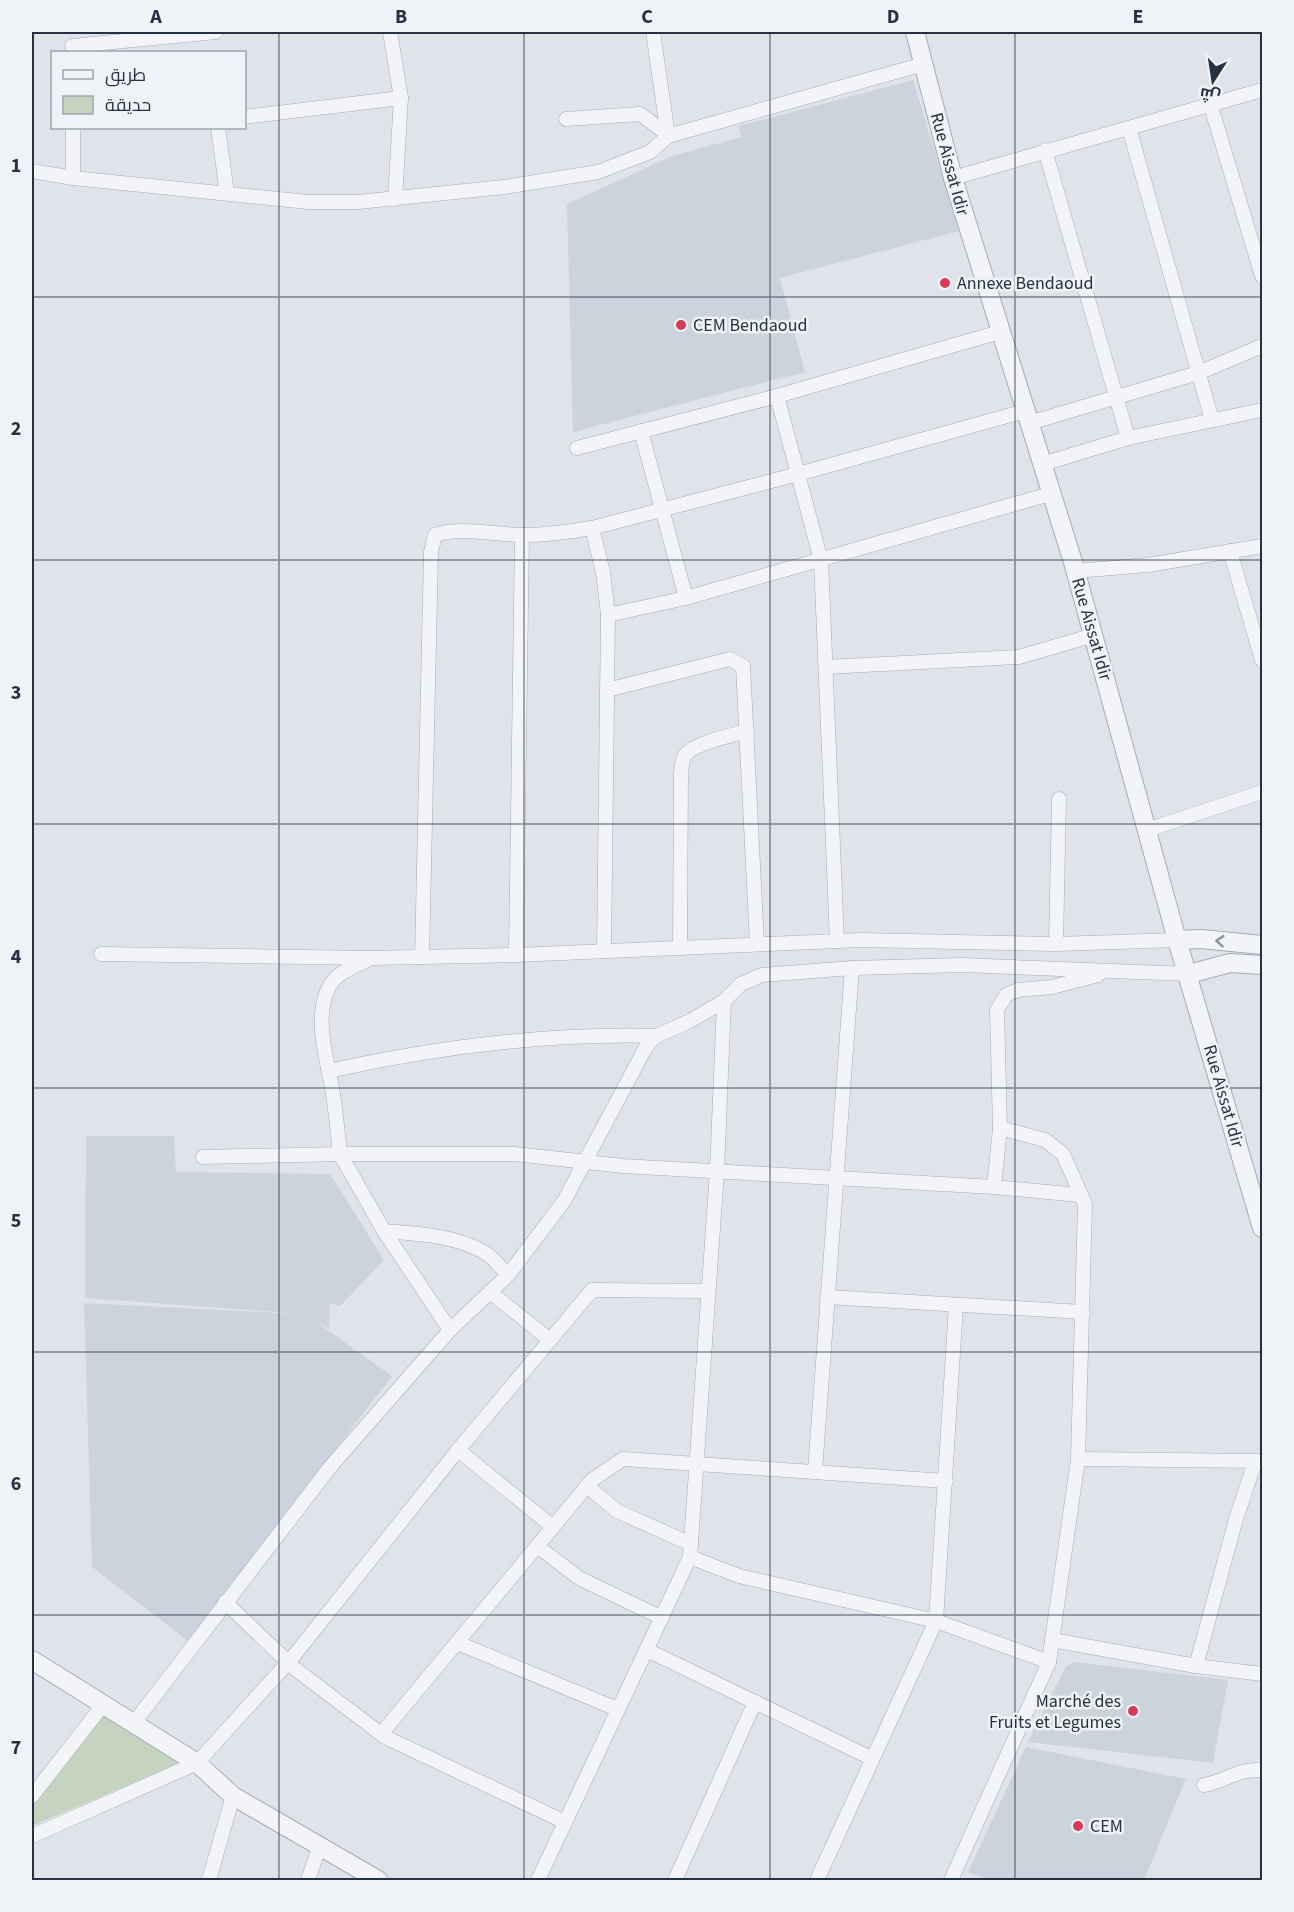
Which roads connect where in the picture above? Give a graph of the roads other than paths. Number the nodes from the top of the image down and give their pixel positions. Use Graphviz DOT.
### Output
graph roads {
  1 [pos="72,32"];
  2 [pos="216,32"];
  3 [pos="390,32"];
  4 [pos="653,32"];
  5 [pos="915,32"];
  6 [pos="164,34"];
  7 [pos="72,49"];
  8 [pos="924,64"];
  9 [pos="1263,90"];
  10 [pos="401,98"];
  11 [pos="1210,103"];
  12 [pos="246,117"];
  13 [pos="566,119"];
  14 [pos="1129,128"];
  15 [pos="73,129"];
  16 [pos="218,129"];
  17 [pos="668,135"];
  18 [pos="1045,150"];
  19 [pos="32,171"];
  20 [pos="74,178"];
  21 [pos="952,178"];
  22 [pos="227,194"];
  23 [pos="395,199"];
  24 [pos="1263,276"];
  25 [pos="1000,332"];
  26 [pos="1263,346"];
  27 [pos="1198,374"];
  28 [pos="777,396"];
  29 [pos="1118,397"];
  30 [pos="1263,410"];
  31 [pos="1027,417"];
  32 [pos="1212,420"];
  33 [pos="641,431"];
  34 [pos="1128,438"];
  35 [pos="577,448"];
  36 [pos="1042,464"];
  37 [pos="798,474"];
  38 [pos="1050,494"];
  39 [pos="663,508"];
  40 [pos="592,528"];
  41 [pos="522,535"];
  42 [pos="1263,546"];
  43 [pos="1230,551"];
  44 [pos="821,560"];
  45 [pos="1076,571"];
  46 [pos="686,598"];
  47 [pos="608,615"];
  48 [pos="1094,635"];
  49 [pos="1263,660"];
  50 [pos="826,667"];
  51 [pos="607,690"];
  52 [pos="747,731"];
  53 [pos="1263,792"];
  54 [pos="1059,799"];
  55 [pos="1147,830"];
  56 [pos="1177,940"];
  57 [pos="837,941"];
  58 [pos="757,944"];
  59 [pos="1056,944"];
  60 [pos="1263,945"];
  61 [pos="680,948"];
  62 [pos="604,951"];
  63 [pos="101,954"];
  64 [pos="516,955"];
  65 [pos="422,957"];
  66 [pos="371,958"];
  67 [pos="1263,965"];
  68 [pos="852,968"];
  69 [pos="1106,973"];
  70 [pos="1189,974"];
  71 [pos="724,1001"];
  72 [pos="656,1035"];
  73 [pos="329,1071"];
  74 [pos="1000,1128"];
  75 [pos="340,1154"];
  76 [pos="203,1157"];
  77 [pos="586,1162"];
  78 [pos="717,1172"];
  79 [pos="837,1178"];
  80 [pos="994,1187"];
  81 [pos="1079,1195"];
  82 [pos="1263,1228"];
  83 [pos="384,1231"];
  84 [pos="508,1275"];
  85 [pos="707,1291"];
  86 [pos="490,1292"];
  87 [pos="827,1297"];
  88 [pos="956,1305"];
  89 [pos="1083,1312"];
  90 [pos="450,1330"];
  91 [pos="550,1340"];
  92 [pos="458,1450"];
  93 [pos="1078,1460"];
  94 [pos="1259,1462"];
  95 [pos="697,1463"];
  96 [pos="815,1471"];
  97 [pos="946,1481"];
  98 [pos="587,1486"];
  99 [pos="553,1527"];
  100 [pos="537,1546"];
  101 [pos="691,1551"];
  102 [pos="225,1602"];
  103 [pos="662,1618"];
  104 [pos="936,1621"];
  105 [pos="1052,1640"];
  106 [pos="458,1644"];
  107 [pos="647,1650"];
  108 [pos="32,1660"];
  109 [pos="288,1662"];
  110 [pos="1049,1662"];
  111 [pos="1196,1666"];
  112 [pos="1263,1674"];
  113 [pos="755,1702"];
  114 [pos="103,1705"];
  115 [pos="616,1709"];
  116 [pos="133,1724"];
  117 [pos="381,1734"];
  118 [pos="872,1758"];
  119 [pos="197,1763"];
  120 [pos="1263,1770"];
  121 [pos="1204,1785"];
  122 [pos="32,1796"];
  123 [pos="233,1796"];
  124 [pos="565,1822"];
  125 [pos="32,1836"];
  126 [pos="320,1845"];
  127 [pos="210,1881"];
  128 [pos="308,1881"];
  129 [pos="378,1881"];
  130 [pos="538,1881"];
  131 [pos="675,1881"];
  132 [pos="817,1881"];
  133 [pos="951,1881"];
  1 -- 7 [label="street"];
  2 -- 6 [label="street"];
  3 -- 10 [label="street"];
  4 -- 17 [label="street"];
  5 -- 8 [label="street, Rue Aissat Idir"];
  6 -- 7 [label="street"];
  8 -- 17 [label="street"];
  8 -- 21 [label="street, Rue Aissat Idir"];
  9 -- 11 [label="street"];
  10 -- 12 [label="street"];
  10 -- 23 [label="street"];
  11 -- 14 [label="street"];
  11 -- 24 [label="street"];
  13 -- 17 [label="street"];
  14 -- 18 [label="street"];
  14 -- 27 [label="street"];
  15 -- 20 [label="street"];
  16 -- 22 [label="street"];
  17 -- 23 [label="street"];
  18 -- 21 [label="street"];
  18 -- 29 [label="street"];
  19 -- 20 [label="street"];
  20 -- 22 [label="street"];
  21 -- 25 [label="street, Rue Aissat Idir"];
  22 -- 23 [label="street"];
  25 -- 28 [label="street"];
  25 -- 31 [label="street, Rue Aissat Idir"];
  26 -- 27 [label="street"];
  27 -- 29 [label="street"];
  27 -- 32 [label="street"];
  28 -- 33 [label="street"];
  28 -- 37 [label="street"];
  29 -- 31 [label="street"];
  29 -- 34 [label="street"];
  30 -- 32 [label="street"];
  31 -- 36 [label="street, Rue Aissat Idir"];
  31 -- 37 [label="street"];
  32 -- 34 [label="street"];
  33 -- 35 [label="street"];
  33 -- 39 [label="street"];
  34 -- 36 [label="street"];
  36 -- 38 [label="street, Rue Aissat Idir"];
  37 -- 39 [label="street"];
  37 -- 44 [label="street"];
  38 -- 44 [label="street"];
  38 -- 45 [label="street, Rue Aissat Idir"];
  39 -- 40 [label="street"];
  39 -- 46 [label="street"];
  40 -- 41 [label="street"];
  40 -- 47 [label="street"];
  41 -- 64 [label="street"];
  41 -- 65 [label="street"];
  42 -- 43 [label="street"];
  43 -- 45 [label="street"];
  43 -- 49 [label="street"];
  44 -- 46 [label="street"];
  44 -- 50 [label="street"];
  45 -- 48 [label="street, Rue Aissat Idir"];
  46 -- 47 [label="street"];
  47 -- 51 [label="street"];
  48 -- 50 [label="street"];
  48 -- 55 [label="street, Rue Aissat Idir"];
  50 -- 57 [label="street"];
  51 -- 52 [label="street"];
  51 -- 62 [label="street"];
  52 -- 58 [label="street"];
  52 -- 61 [label="street"];
  53 -- 55 [label="street"];
  54 -- 59 [label="street"];
  55 -- 56 [label="street, Rue Aissat Idir"];
  56 -- 59 [label="street"];
  60 -- 56 [label="street, one-way"];
  56 -- 70 [label="street, Rue Aissat Idir"];
  57 -- 58 [label="street"];
  57 -- 59 [label="street"];
  58 -- 61 [label="street"];
  61 -- 62 [label="street"];
  62 -- 64 [label="street"];
  63 -- 66 [label="street"];
  64 -- 65 [label="street"];
  65 -- 66 [label="street"];
  66 -- 73 [label="street"];
  67 -- 70 [label="street"];
  68 -- 69 [label="street"];
  68 -- 71 [label="street"];
  68 -- 79 [label="street"];
  69 -- 70 [label="street"];
  69 -- 74 [label="street"];
  70 -- 82 [label="street, Rue Aissat Idir"];
  71 -- 72 [label="street"];
  71 -- 78 [label="street"];
  72 -- 73 [label="street"];
  72 -- 77 [label="street"];
  73 -- 75 [label="street"];
  74 -- 80 [label="street"];
  74 -- 81 [label="street"];
  75 -- 76 [label="street"];
  75 -- 77 [label="street"];
  75 -- 83 [label="street"];
  77 -- 78 [label="street"];
  77 -- 84 [label="street"];
  78 -- 79 [label="street"];
  78 -- 85 [label="street"];
  79 -- 80 [label="street"];
  79 -- 87 [label="street"];
  80 -- 81 [label="street"];
  81 -- 89 [label="street"];
  83 -- 84 [label="street"];
  83 -- 90 [label="street"];
  84 -- 86 [label="street"];
  85 -- 91 [label="street"];
  85 -- 95 [label="street"];
  86 -- 90 [label="street"];
  86 -- 91 [label="street"];
  87 -- 88 [label="street"];
  87 -- 96 [label="street"];
  88 -- 89 [label="street"];
  88 -- 97 [label="street"];
  89 -- 93 [label="street"];
  90 -- 102 [label="street"];
  91 -- 92 [label="street"];
  92 -- 99 [label="street"];
  92 -- 109 [label="street"];
  93 -- 94 [label="street"];
  93 -- 105 [label="street"];
  94 -- 111 [label="street"];
  95 -- 96 [label="street"];
  95 -- 98 [label="street"];
  95 -- 101 [label="street"];
  96 -- 97 [label="street"];
  97 -- 104 [label="street"];
  98 -- 99 [label="street"];
  98 -- 101 [label="street"];
  99 -- 100 [label="street"];
  100 -- 103 [label="street"];
  100 -- 106 [label="street"];
  101 -- 103 [label="street"];
  101 -- 104 [label="street"];
  102 -- 109 [label="street"];
  102 -- 116 [label="street"];
  103 -- 107 [label="street"];
  104 -- 110 [label="street"];
  104 -- 118 [label="street"];
  105 -- 110 [label="street"];
  105 -- 111 [label="street"];
  106 -- 115 [label="street"];
  106 -- 117 [label="street"];
  107 -- 113 [label="street"];
  107 -- 115 [label="street"];
  108 -- 114 [label="street"];
  109 -- 117 [label="street"];
  109 -- 119 [label="street"];
  110 -- 133 [label="street"];
  111 -- 112 [label="street"];
  113 -- 118 [label="street"];
  113 -- 131 [label="street"];
  114 -- 116 [label="street"];
  114 -- 122 [label="street"];
  115 -- 124 [label="street"];
  116 -- 119 [label="street"];
  117 -- 124 [label="street"];
  118 -- 132 [label="street"];
  119 -- 123 [label="street"];
  119 -- 125 [label="street"];
  120 -- 121 [label="street"];
  123 -- 126 [label="street"];
  123 -- 127 [label="street"];
  124 -- 130 [label="street"];
  126 -- 128 [label="street"];
  126 -- 129 [label="street"];
}
